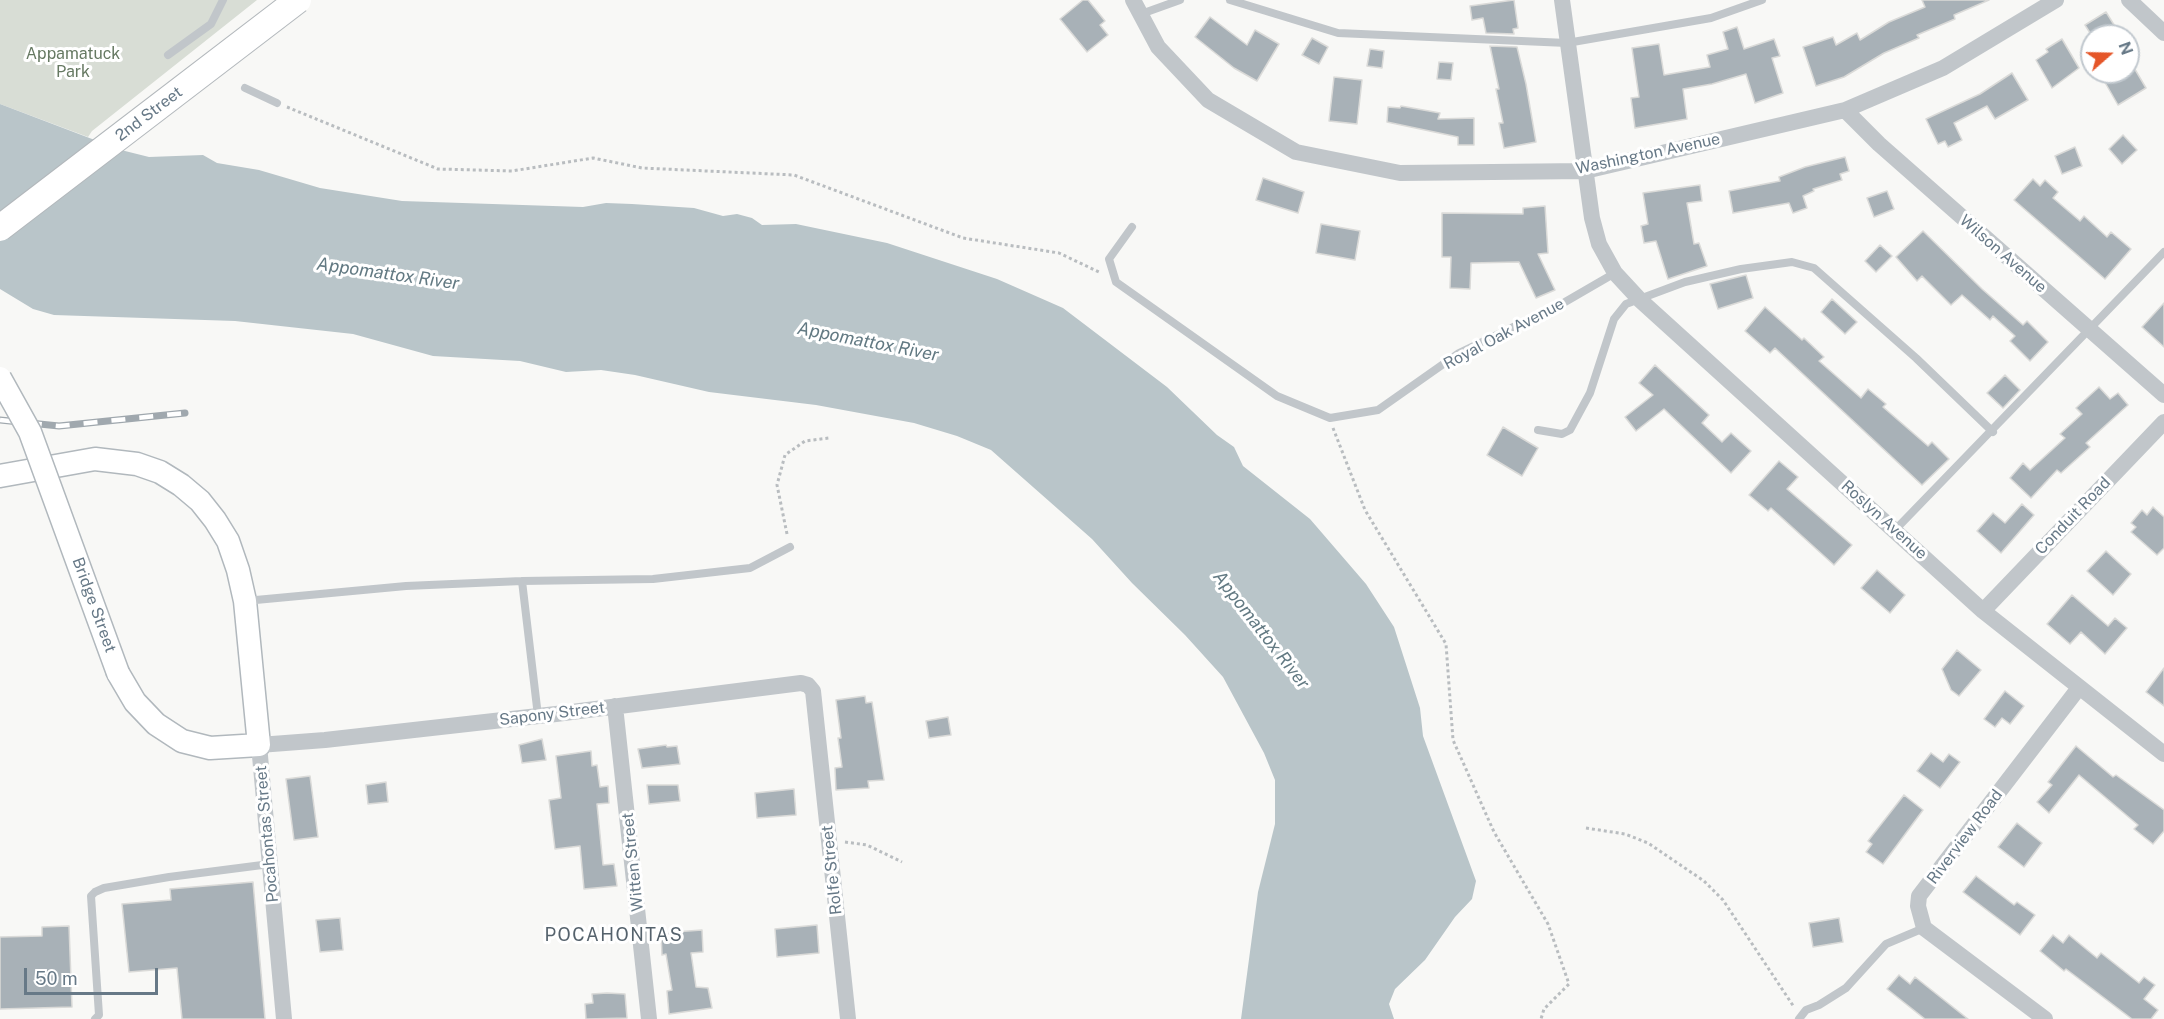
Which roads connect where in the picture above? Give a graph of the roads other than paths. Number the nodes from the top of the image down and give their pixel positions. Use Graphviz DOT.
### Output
graph roads {
  1 [pos="223,0"];
  2 [pos="298,0"];
  3 [pos="1180,0"];
  4 [pos="1230,0"];
  5 [pos="1562,0"];
  6 [pos="1762,0"];
  7 [pos="2056,0"];
  8 [pos="2129,0"];
  9 [pos="1137,7"];
  10 [pos="2164,33"];
  11 [pos="1567,43"];
  12 [pos="168,54"];
  13 [pos="245,88"];
  14 [pos="277,103"];
  15 [pos="1845,110"];
  16 [pos="1585,171"];
  17 [pos="1132,227"];
  18 [pos="0,228"];
  19 [pos="2164,252"];
  20 [pos="1615,273"];
  21 [pos="1640,300"];
  22 [pos="2090,330"];
  23 [pos="0,378"];
  24 [pos="2164,395"];
  25 [pos="2164,422"];
  26 [pos="1538,430"];
  27 [pos="1993,432"];
  28 [pos="0,476"];
  29 [pos="1895,530"];
  30 [pos="790,547"];
  31 [pos="522,580"];
  32 [pos="245,601"];
  33 [pos="1983,611"];
  34 [pos="2078,689"];
  35 [pos="615,706"];
  36 [pos="538,716"];
  37 [pos="816,720"];
  38 [pos="259,745"];
  39 [pos="2164,754"];
  40 [pos="270,864"];
  41 [pos="1924,928"];
  42 [pos="1800,1017"];
  43 [pos="95,1019"];
  44 [pos="284,1019"];
  45 [pos="649,1019"];
  46 [pos="848,1019"];
  47 [pos="2045,1019"];
  1 -- 12 [label="lane"];
  2 -- 18 [label="main road, 2nd Street, bridge"];
  3 -- 9 [label="lane"];
  4 -- 11 [label="lane"];
  5 -- 11 [label="street"];
  6 -- 11 [label="lane"];
  7 -- 15 [label="street, Washington Avenue"];
  8 -- 10 [label="street"];
  9 -- 16 [label="street, Washington Avenue"];
  11 -- 16 [label="street"];
  13 -- 14 [label="lane"];
  15 -- 16 [label="street, Washington Avenue"];
  15 -- 22 [label="street, Wilson Avenue"];
  16 -- 20 [label="street"];
  17 -- 20 [label="lane, Royal Oak Avenue"];
  19 -- 22 [label="lane"];
  20 -- 21 [label="street, Roslyn Avenue"];
  21 -- 26 [label="lane"];
  21 -- 27 [label="lane"];
  21 -- 29 [label="street, Roslyn Avenue"];
  22 -- 24 [label="street, Wilson Avenue"];
  22 -- 27 [label="lane"];
  23 -- 38 [label="street, Bridge Street, bridge"];
  25 -- 33 [label="street, Conduit Road"];
  27 -- 29 [label="lane"];
  28 -- 32 [label="street, Pocahontas Street"];
  29 -- 33 [label="street, Roslyn Avenue"];
  30 -- 31 [label="lane"];
  31 -- 32 [label="lane"];
  31 -- 36 [label="lane"];
  32 -- 38 [label="street, Pocahontas Street"];
  33 -- 34 [label="street, Roslyn Avenue"];
  34 -- 39 [label="street, Roslyn Avenue"];
  34 -- 41 [label="street, Riverview Road"];
  35 -- 36 [label="street, Sapony Street"];
  35 -- 37 [label="street, Sapony Street"];
  35 -- 45 [label="street, Witten Street"];
  36 -- 38 [label="street, Sapony Street"];
  37 -- 46 [label="street, Rolfe Street"];
  38 -- 40 [label="street, Pocahontas Street"];
  40 -- 43 [label="lane"];
  40 -- 44 [label="street, Pocahontas Street"];
  41 -- 42 [label="lane"];
  41 -- 47 [label="street"];
}
